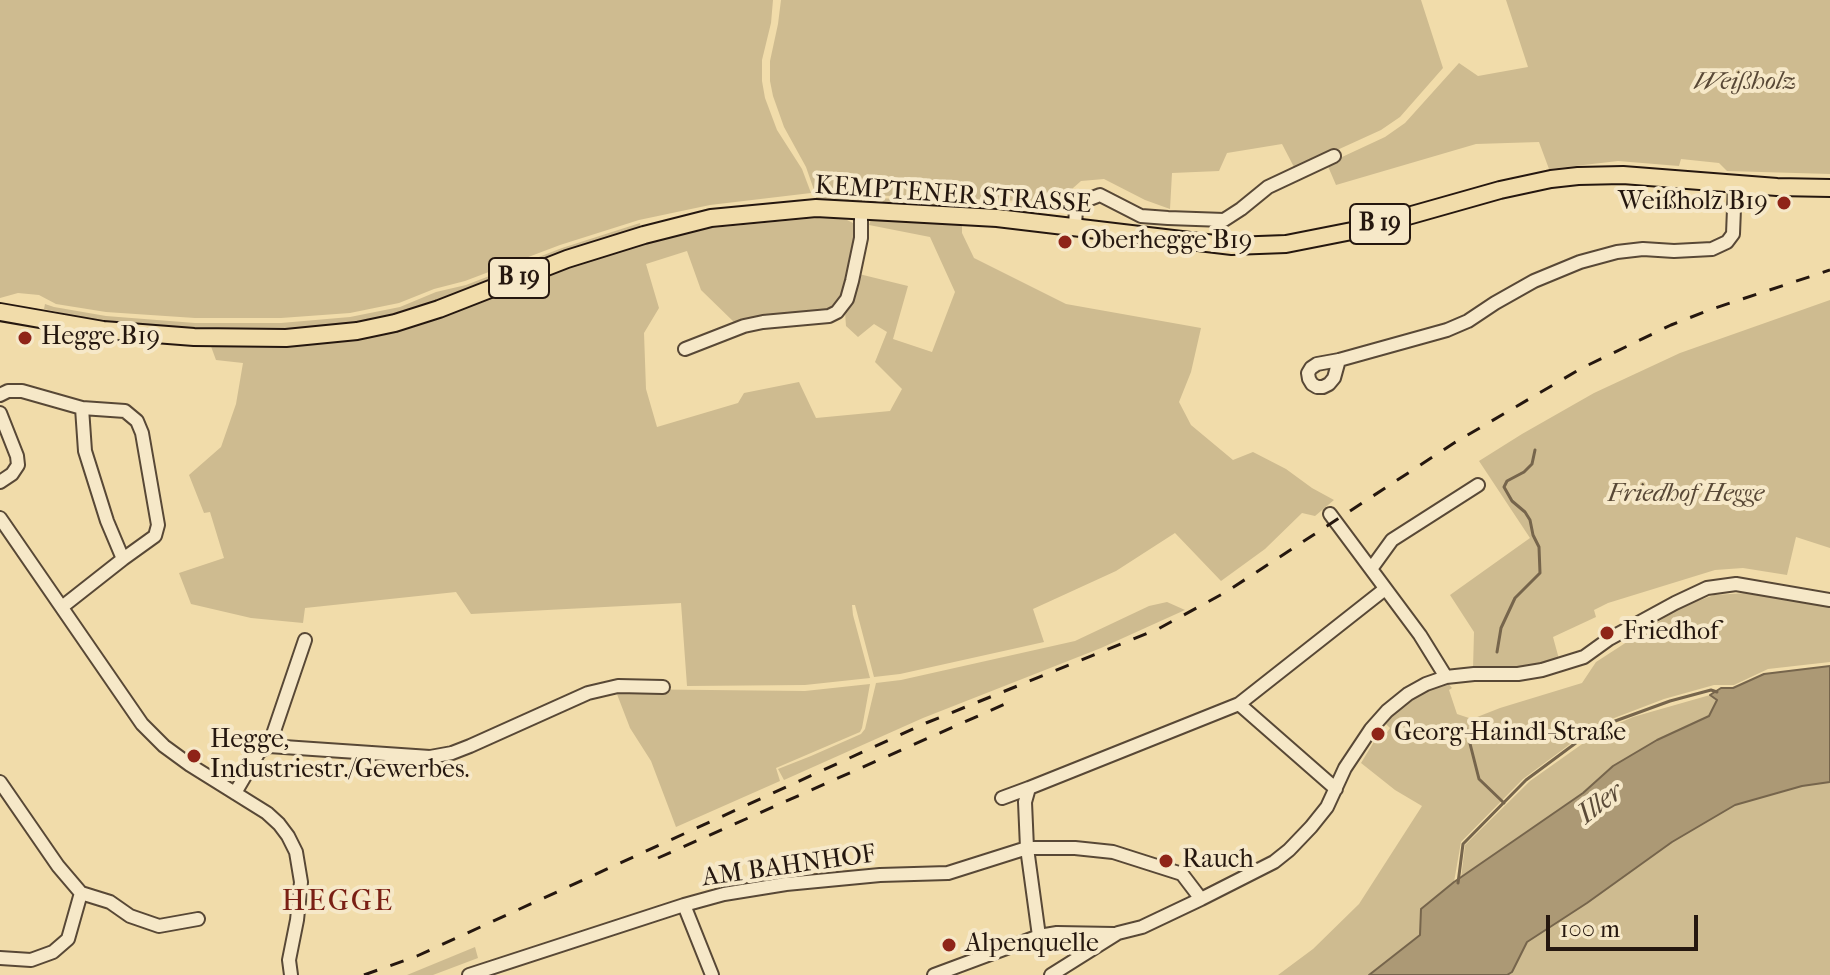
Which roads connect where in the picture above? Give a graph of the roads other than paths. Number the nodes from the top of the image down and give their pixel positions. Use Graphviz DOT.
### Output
graph roads {
  1 [pos="1334,156"];
  2 [pos="1735,183"];
  3 [pos="1830,188"];
  4 [pos="861,210"];
  5 [pos="1075,226"];
  6 [pos="0,312"];
  7 [pos="685,349"];
  8 [pos="1339,360"];
  9 [pos="0,395"];
  10 [pos="82,408"];
  11 [pos="0,413"];
  12 [pos="0,482"];
  13 [pos="1478,485"];
  14 [pos="1330,514"];
  15 [pos="0,518"];
  16 [pos="123,559"];
  17 [pos="1371,569"];
  18 [pos="1385,589"];
  19 [pos="1830,600"];
  20 [pos="62,607"];
  21 [pos="305,640"];
  22 [pos="1446,677"];
  23 [pos="663,687"];
  24 [pos="1239,704"];
  25 [pos="269,746"];
  26 [pos="0,782"];
  27 [pos="1029,788"];
  28 [pos="1336,789"];
  29 [pos="235,793"];
  30 [pos="1002,798"];
  31 [pos="1027,848"];
  32 [pos="81,893"];
  33 [pos="1201,899"];
  34 [pos="684,905"];
  35 [pos="198,919"];
  36 [pos="1118,933"];
  37 [pos="1039,936"];
  38 [pos="0,958"];
  39 [pos="291,975"];
  40 [pos="469,975"];
  41 [pos="712,975"];
  42 [pos="934,975"];
  43 [pos="1051,975"];
  1 -- 5 [label="street"];
  2 -- 3 [label="main road, B 19"];
  2 -- 5 [label="main road, KEMPTENER STRASSE / B 19"];
  2 -- 8 [label="street"];
  4 -- 5 [label="main road, KEMPTENER STRASSE / B 19"];
  4 -- 6 [label="main road, KEMPTENER STRASSE / B 19"];
  4 -- 7 [label="street"];
  9 -- 10 [label="street"];
  10 -- 16 [label="street"];
  10 -- 16 [label="street"];
  11 -- 12 [label="street"];
  13 -- 17 [label="street"];
  14 -- 17 [label="street"];
  15 -- 20 [label="street"];
  16 -- 20 [label="street"];
  17 -- 18 [label="street"];
  18 -- 22 [label="street"];
  18 -- 24 [label="street"];
  19 -- 22 [label="street"];
  20 -- 29 [label="street"];
  21 -- 25 [label="street"];
  22 -- 28 [label="street"];
  23 -- 25 [label="street"];
  24 -- 27 [label="street"];
  24 -- 28 [label="street"];
  25 -- 29 [label="street"];
  26 -- 32 [label="street"];
  27 -- 30 [label="street"];
  27 -- 31 [label="street"];
  28 -- 33 [label="street"];
  29 -- 39 [label="street"];
  31 -- 33 [label="street, AM BAHNHOF"];
  31 -- 34 [label="street, AM BAHNHOF"];
  31 -- 37 [label="street"];
  32 -- 35 [label="street"];
  32 -- 38 [label="street"];
  33 -- 36 [label="street"];
  34 -- 40 [label="street, AM BAHNHOF"];
  34 -- 41 [label="street"];
  36 -- 37 [label="street"];
  36 -- 43 [label="street"];
  37 -- 42 [label="street"];
}
